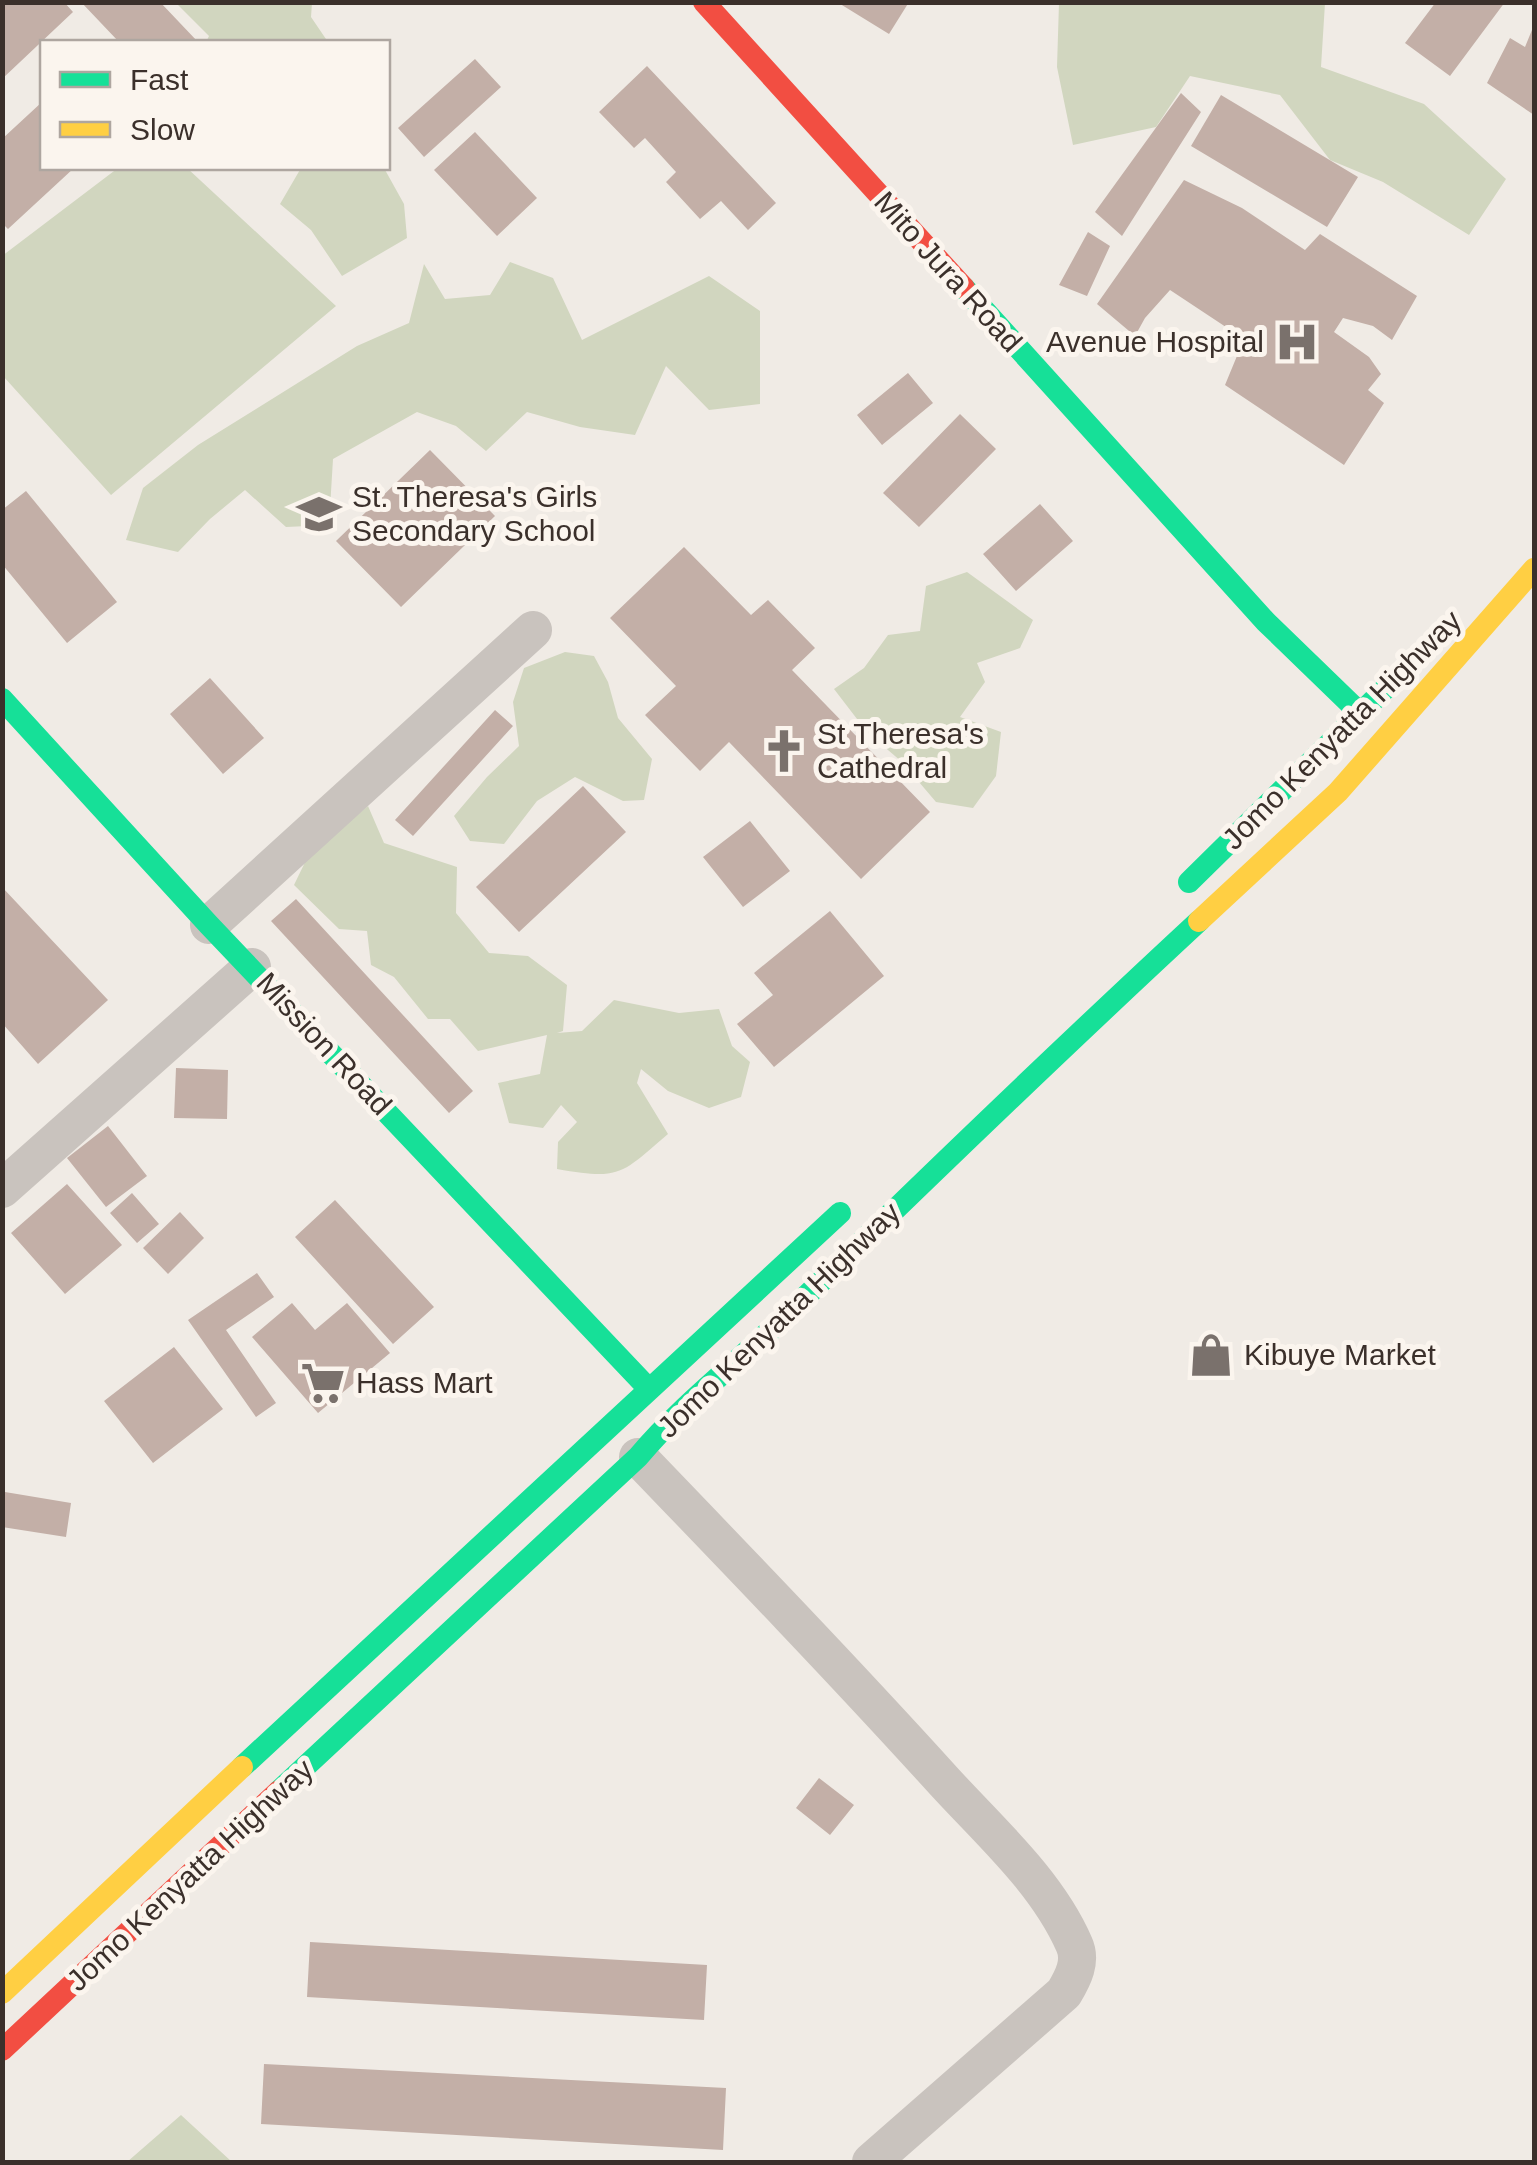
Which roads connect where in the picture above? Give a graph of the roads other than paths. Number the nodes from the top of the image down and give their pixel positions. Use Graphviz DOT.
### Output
graph roads {
  1 [pos="704,2"];
  2 [pos="1534,569"];
  3 [pos="533,630"];
  4 [pos="1410,666"];
  5 [pos="2,698"];
  6 [pos="1360,713"];
  7 [pos="1174,896"];
  8 [pos="209,925"];
  9 [pos="252,967"];
  10 [pos="2,1189"];
  11 [pos="851,1204"];
  12 [pos="648,1388"];
  13 [pos="672,1417"];
  14 [pos="638,1457"];
  15 [pos="2,1993"];
  16 [pos="2,2050"];
  17 [pos="872,2162"];
  1 -- 6 [label="main road, Mito Jura Road"];
  2 -- 13 [label="main road, Jomo Kenyatta Highway"];
  3 -- 8 [label="street"];
  4 -- 6 [label="main road, Jomo Kenyatta Highway"];
  5 -- 8 [label="main road, Mission Road"];
  6 -- 7 [label="main road, Jomo Kenyatta Highway"];
  8 -- 9 [label="main road, Mission Road"];
  9 -- 10 [label="street"];
  9 -- 12 [label="main road, Mission Road"];
  11 -- 12 [label="main road, Jomo Kenyatta Highway"];
  12 -- 13 [label="street"];
  12 -- 15 [label="main road, Jomo Kenyatta Highway"];
  13 -- 14 [label="main road, Jomo Kenyatta Highway"];
  14 -- 16 [label="main road, Jomo Kenyatta Highway"];
  14 -- 17 [label="street"];
}
